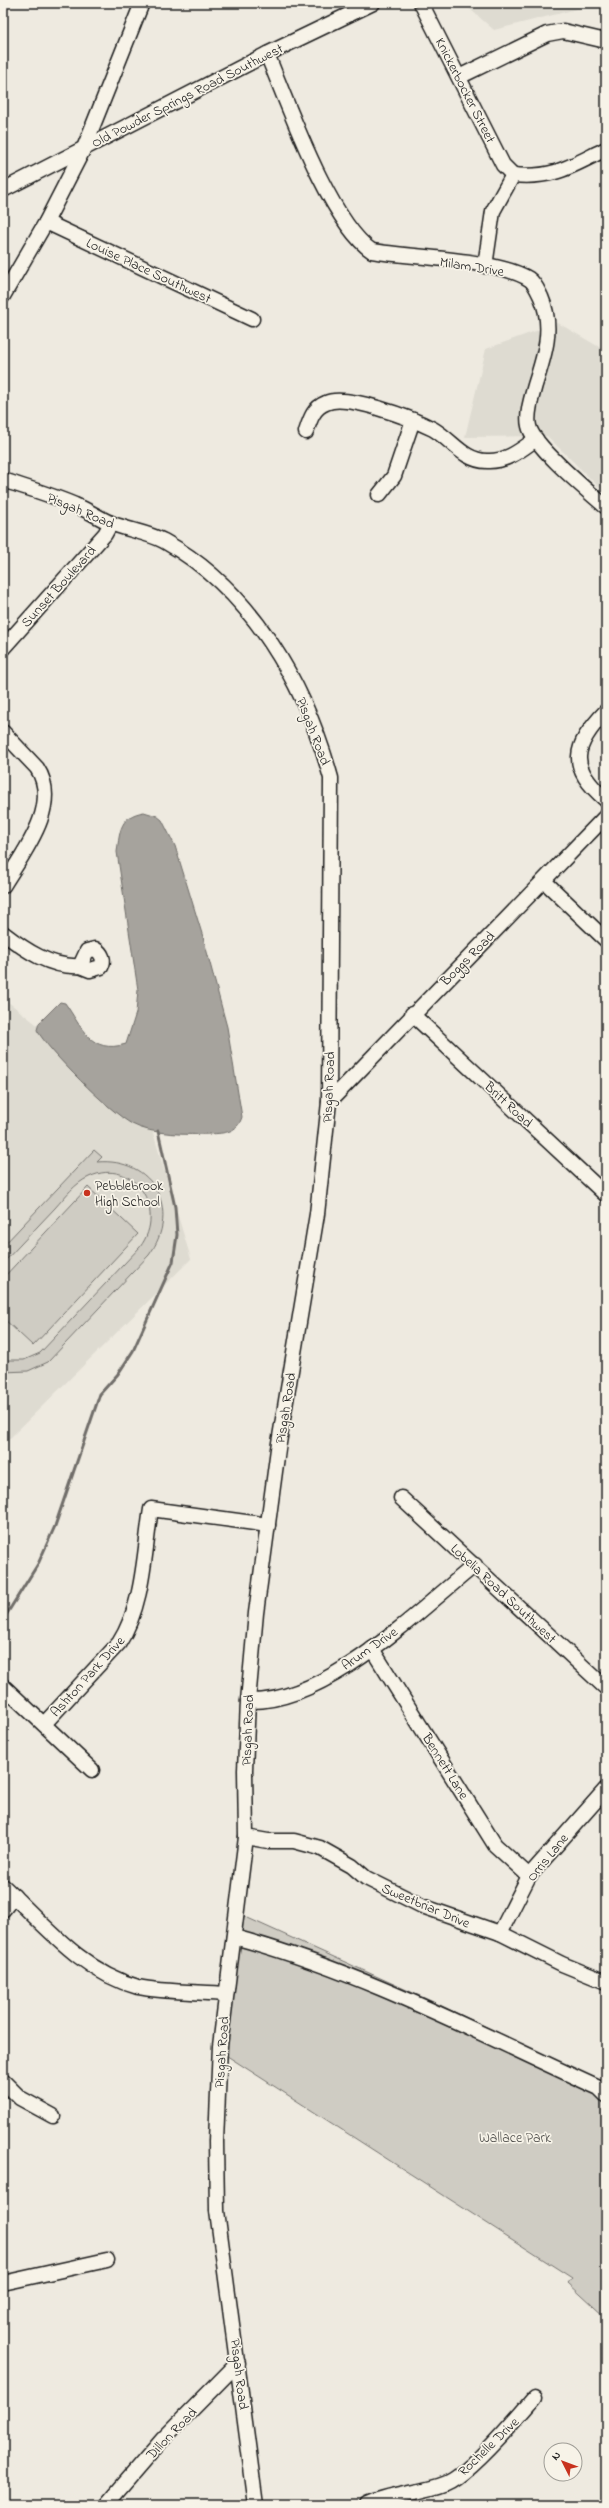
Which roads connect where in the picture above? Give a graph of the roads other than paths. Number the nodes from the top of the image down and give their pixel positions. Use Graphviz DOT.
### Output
graph roads {
  1 [pos="142,3"];
  2 [pos="373,3"];
  3 [pos="421,3"];
  4 [pos="606,41"];
  5 [pos="267,54"];
  6 [pos="459,77"];
  7 [pos="84,148"];
  8 [pos="606,149"];
  9 [pos="513,175"];
  10 [pos="3,190"];
  11 [pos="46,222"];
  12 [pos="485,266"];
  13 [pos="3,296"];
  14 [pos="252,319"];
  15 [pos="413,420"];
  16 [pos="306,432"];
  17 [pos="536,439"];
  18 [pos="3,480"];
  19 [pos="379,495"];
  20 [pos="606,507"];
  21 [pos="111,523"];
  22 [pos="3,648"];
  23 [pos="606,712"];
  24 [pos="3,732"];
  25 [pos="606,800"];
  26 [pos="606,816"];
  27 [pos="544,881"];
  28 [pos="3,886"];
  29 [pos="3,933"];
  30 [pos="606,940"];
  31 [pos="80,966"];
  32 [pos="412,1014"];
  33 [pos="329,1102"];
  34 [pos="606,1195"];
  35 [pos="401,1498"];
  36 [pos="268,1525"];
  37 [pos="474,1565"];
  38 [pos="372,1649"];
  39 [pos="3,1686"];
  40 [pos="606,1688"];
  41 [pos="248,1701"];
  42 [pos="44,1724"];
  43 [pos="92,1770"];
  44 [pos="606,1789"];
  45 [pos="246,1837"];
  46 [pos="529,1876"];
  47 [pos="3,1886"];
  48 [pos="14,1896"];
  49 [pos="3,1910"];
  50 [pos="500,1933"];
  51 [pos="234,1937"];
  52 [pos="606,1982"];
  53 [pos="226,1994"];
  54 [pos="3,2081"];
  55 [pos="606,2095"];
  56 [pos="53,2116"];
  57 [pos="107,2260"];
  58 [pos="3,2283"];
  59 [pos="238,2363"];
  60 [pos="534,2398"];
  61 [pos="106,2505"];
  62 [pos="256,2505"];
  63 [pos="367,2505"];
  1 -- 7 [label="street"];
  2 -- 5 [label="street, Old Powder Springs Road Southwest"];
  3 -- 6 [label="street, Knickerbocker Street"];
  4 -- 6 [label="street"];
  5 -- 7 [label="street, Old Powder Springs Road Southwest"];
  5 -- 12 [label="street, Milam Drive"];
  6 -- 9 [label="street, Knickerbocker Street"];
  7 -- 10 [label="street, Old Powder Springs Road Southwest"];
  7 -- 11 [label="street"];
  8 -- 9 [label="street"];
  9 -- 12 [label="street"];
  11 -- 13 [label="street"];
  11 -- 14 [label="street, Louise Place Southwest"];
  12 -- 17 [label="street, Milam Drive"];
  15 -- 16 [label="street"];
  15 -- 17 [label="street"];
  15 -- 19 [label="street"];
  17 -- 20 [label="street, Milam Drive"];
  18 -- 21 [label="street, Pisgah Road"];
  21 -- 22 [label="street, Sunset Boulevard"];
  21 -- 33 [label="street, Pisgah Road"];
  23 -- 25 [label="street"];
  24 -- 28 [label="street"];
  26 -- 27 [label="street, Boggs Road"];
  27 -- 30 [label="street"];
  27 -- 32 [label="street, Boggs Road"];
  29 -- 31 [label="street"];
  32 -- 33 [label="street, Boggs Road"];
  32 -- 34 [label="street, Britt Road"];
  33 -- 36 [label="street, Pisgah Road"];
  35 -- 37 [label="street, Lobelia Road Southwest"];
  36 -- 41 [label="street, Pisgah Road"];
  36 -- 42 [label="street, Ashton Park Drive"];
  37 -- 38 [label="street, Arum Drive"];
  37 -- 40 [label="street, Lobelia Road Southwest"];
  38 -- 41 [label="street, Arum Drive"];
  38 -- 46 [label="street, Bennett Lane"];
  39 -- 42 [label="street"];
  41 -- 45 [label="street, Pisgah Road"];
  42 -- 43 [label="street"];
  44 -- 46 [label="street, Orris Lane"];
  45 -- 50 [label="street, Sweetbriar Drive"];
  45 -- 51 [label="street, Pisgah Road"];
  46 -- 50 [label="street, Orris Lane"];
  47 -- 48 [label="street"];
  48 -- 49 [label="street"];
  48 -- 53 [label="street"];
  50 -- 52 [label="street, Sweetbriar Drive"];
  51 -- 53 [label="street, Pisgah Road"];
  51 -- 55 [label="street"];
  53 -- 59 [label="street, Pisgah Road"];
  54 -- 56 [label="street"];
  57 -- 58 [label="street"];
  59 -- 61 [label="street, Dillon Road"];
  59 -- 62 [label="street, Pisgah Road"];
  60 -- 63 [label="street, Rochelle Drive"];
}
